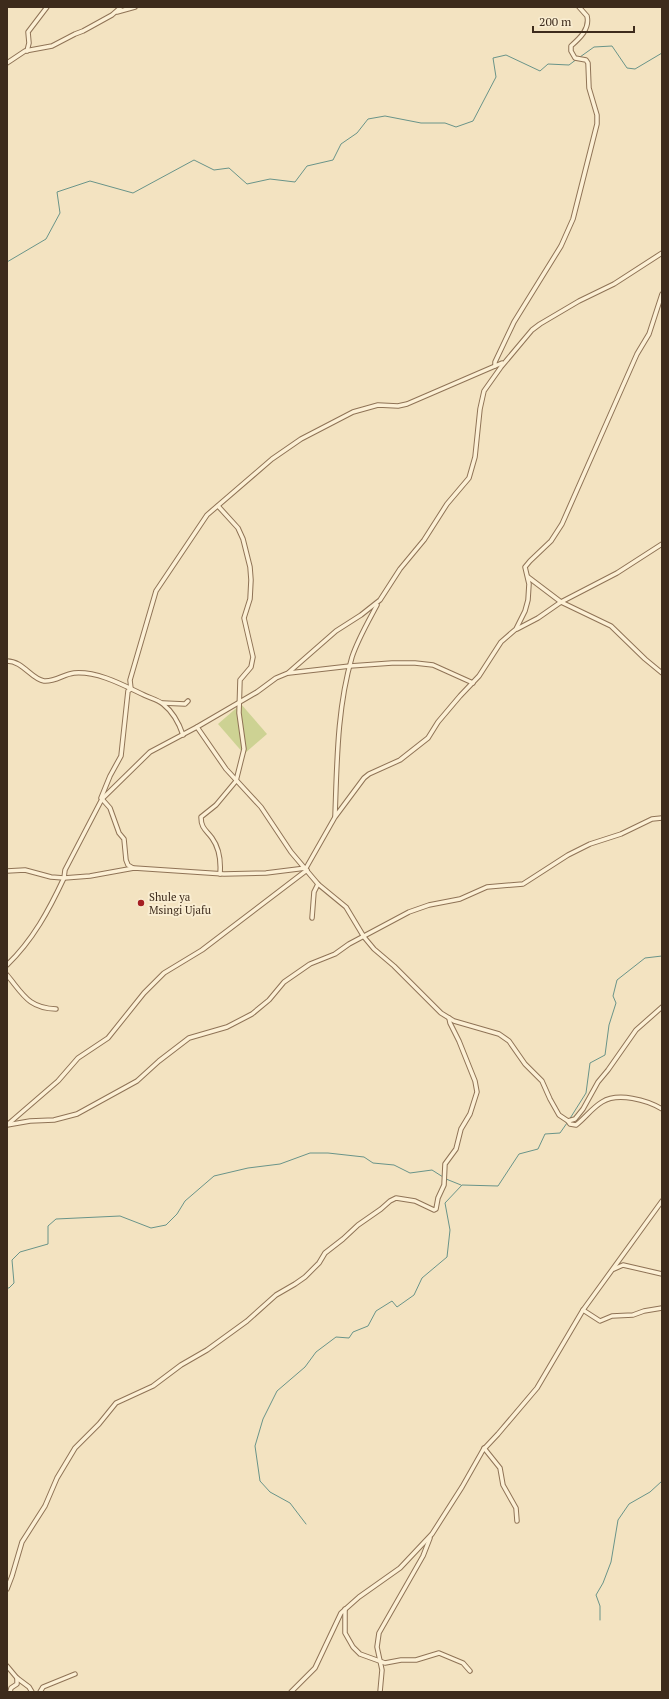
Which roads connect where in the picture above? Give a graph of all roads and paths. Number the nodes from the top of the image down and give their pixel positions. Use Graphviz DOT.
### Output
graph roads {
  1 [pos="47,7"];
  2 [pos="121,7"];
  3 [pos="135,7"];
  4 [pos="579,7"];
  5 [pos="115,12"];
  6 [pos="27,51"];
  7 [pos="7,63"];
  8 [pos="662,253"];
  9 [pos="662,294"];
  10 [pos="506,361"];
  11 [pos="495,366"];
  12 [pos="218,506"];
  13 [pos="662,544"];
  14 [pos="528,577"];
  15 [pos="378,602"];
  16 [pos="561,602"];
  17 [pos="516,629"];
  18 [pos="7,661"];
  19 [pos="350,666"];
  20 [pos="288,673"];
  21 [pos="662,673"];
  22 [pos="473,683"];
  23 [pos="131,689"];
  24 [pos="188,701"];
  25 [pos="240,702"];
  26 [pos="162,703"];
  27 [pos="197,727"];
  28 [pos="183,735"];
  29 [pos="236,781"];
  30 [pos="102,799"];
  31 [pos="98,806"];
  32 [pos="335,817"];
  33 [pos="662,818"];
  34 [pos="133,868"];
  35 [pos="306,869"];
  36 [pos="7,872"];
  37 [pos="220,874"];
  38 [pos="64,878"];
  39 [pos="318,884"];
  40 [pos="312,918"];
  41 [pos="364,937"];
  42 [pos="7,965"];
  43 [pos="7,975"];
  44 [pos="662,1007"];
  45 [pos="56,1008"];
  46 [pos="449,1018"];
  47 [pos="662,1109"];
  48 [pos="568,1121"];
  49 [pos="7,1125"];
  50 [pos="662,1200"];
  51 [pos="612,1270"];
  52 [pos="662,1274"];
  53 [pos="662,1308"];
  54 [pos="583,1310"];
  55 [pos="484,1448"];
  56 [pos="518,1521"];
  57 [pos="432,1534"];
  58 [pos="7,1589"];
  59 [pos="345,1609"];
  60 [pos="380,1662"];
  61 [pos="389,1662"];
  62 [pos="7,1666"];
  63 [pos="382,1670"];
  64 [pos="470,1671"];
  65 [pos="75,1674"];
  66 [pos="17,1678"];
  67 [pos="10,1692"];
  68 [pos="32,1692"];
  69 [pos="40,1692"];
  70 [pos="292,1692"];
  71 [pos="380,1692"];
  1 -- 6 [label="street"];
  2 -- 5 [label="street"];
  3 -- 5 [label="street"];
  4 -- 11 [label="street"];
  5 -- 6 [label="street"];
  6 -- 7 [label="street"];
  8 -- 10 [label="street"];
  9 -- 14 [label="street"];
  10 -- 11 [label="street"];
  10 -- 15 [label="street"];
  11 -- 12 [label="street"];
  12 -- 23 [label="street"];
  12 -- 25 [label="street"];
  13 -- 16 [label="street"];
  14 -- 16 [label="street"];
  14 -- 17 [label="street"];
  15 -- 19 [label="street"];
  15 -- 20 [label="street"];
  16 -- 17 [label="street"];
  16 -- 21 [label="street"];
  17 -- 22 [label="street"];
  18 -- 23 [label="street"];
  19 -- 20 [label="street"];
  19 -- 22 [label="street"];
  19 -- 32 [label="street"];
  20 -- 25 [label="street"];
  22 -- 32 [label="street"];
  23 -- 26 [label="street"];
  23 -- 31 [label="street"];
  24 -- 26 [label="street"];
  25 -- 27 [label="street"];
  25 -- 29 [label="street"];
  26 -- 28 [label="street"];
  27 -- 28 [label="street"];
  27 -- 29 [label="street"];
  28 -- 30 [label="street"];
  29 -- 35 [label="street"];
  29 -- 37 [label="street"];
  30 -- 31 [label="street"];
  30 -- 34 [label="street"];
  31 -- 38 [label="street"];
  32 -- 35 [label="street"];
  33 -- 41 [label="street"];
  34 -- 37 [label="street"];
  34 -- 38 [label="street"];
  35 -- 37 [label="street"];
  35 -- 39 [label="street"];
  35 -- 49 [label="street"];
  36 -- 38 [label="street"];
  38 -- 42 [label="street"];
  39 -- 40 [label="street"];
  39 -- 41 [label="street"];
  41 -- 46 [label="street"];
  41 -- 49 [label="street"];
  43 -- 45 [label="street"];
  44 -- 48 [label="street"];
  46 -- 48 [label="street"];
  46 -- 58 [label="street"];
  47 -- 48 [label="street"];
  50 -- 51 [label="street"];
  51 -- 52 [label="street"];
  51 -- 54 [label="street"];
  53 -- 54 [label="street"];
  54 -- 55 [label="street"];
  55 -- 56 [label="street"];
  55 -- 57 [label="street"];
  57 -- 59 [label="street"];
  57 -- 60 [label="street"];
  59 -- 60 [label="street"];
  59 -- 70 [label="street"];
  60 -- 61 [label="street"];
  60 -- 63 [label="street"];
  61 -- 63 [label="street"];
  61 -- 64 [label="street"];
  62 -- 66 [label="street"];
  63 -- 71 [label="street"];
  65 -- 69 [label="street"];
  66 -- 67 [label="street"];
  66 -- 68 [label="street"];
}
